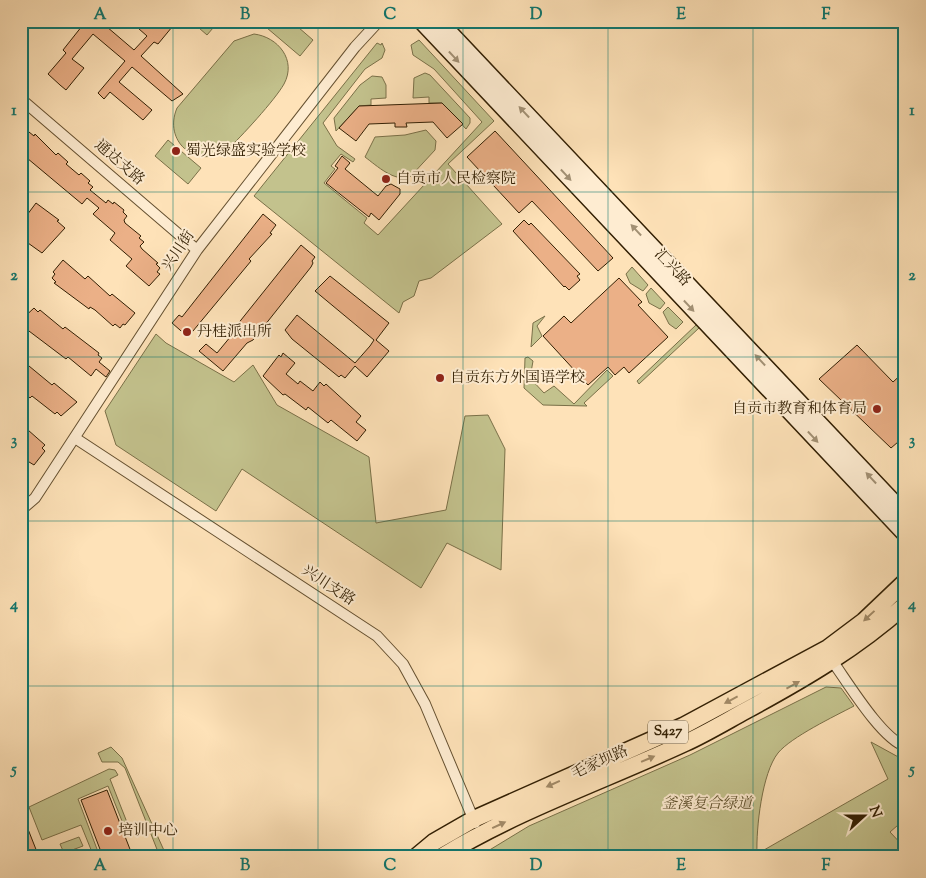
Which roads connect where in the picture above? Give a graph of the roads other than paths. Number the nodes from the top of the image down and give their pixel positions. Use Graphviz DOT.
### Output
graph roads {
  1 [pos="379,21"];
  2 [pos="421,21"];
  3 [pos="439,21"];
  4 [pos="21,99"];
  5 [pos="197,250"];
  6 [pos="75,438"];
  7 [pos="21,510"];
  8 [pos="905,514"];
  9 [pos="905,534"];
  10 [pos="905,582"];
  11 [pos="905,605"];
  12 [pos="833,662"];
  13 [pos="905,746"];
  14 [pos="476,827"];
  15 [pos="416,857"];
  16 [pos="441,857"];
  1 -- 5 [label="street, 兴川街"];
  2 -- 9 [label="main road, one-way"];
  8 -- 3 [label="main road, 汇兴路, one-way"];
  4 -- 5 [label="street, 通达支路"];
  5 -- 6 [label="street, 兴川街"];
  6 -- 7 [label="street, 兴川街"];
  6 -- 14 [label="street, 兴川支路"];
  10 -- 14 [label="main road, 毛家坝路 / S427, one-way"];
  11 -- 12 [label="main road, 毛家坝路 / S427"];
  12 -- 13 [label="street"];
  14 -- 12 [label="main road, 毛家坝路 / S427, one-way"];
  14 -- 15 [label="main road, 毛家坝路 / S427"];
  14 -- 16 [label="main road, 毛家坝路 / S427"];
}
